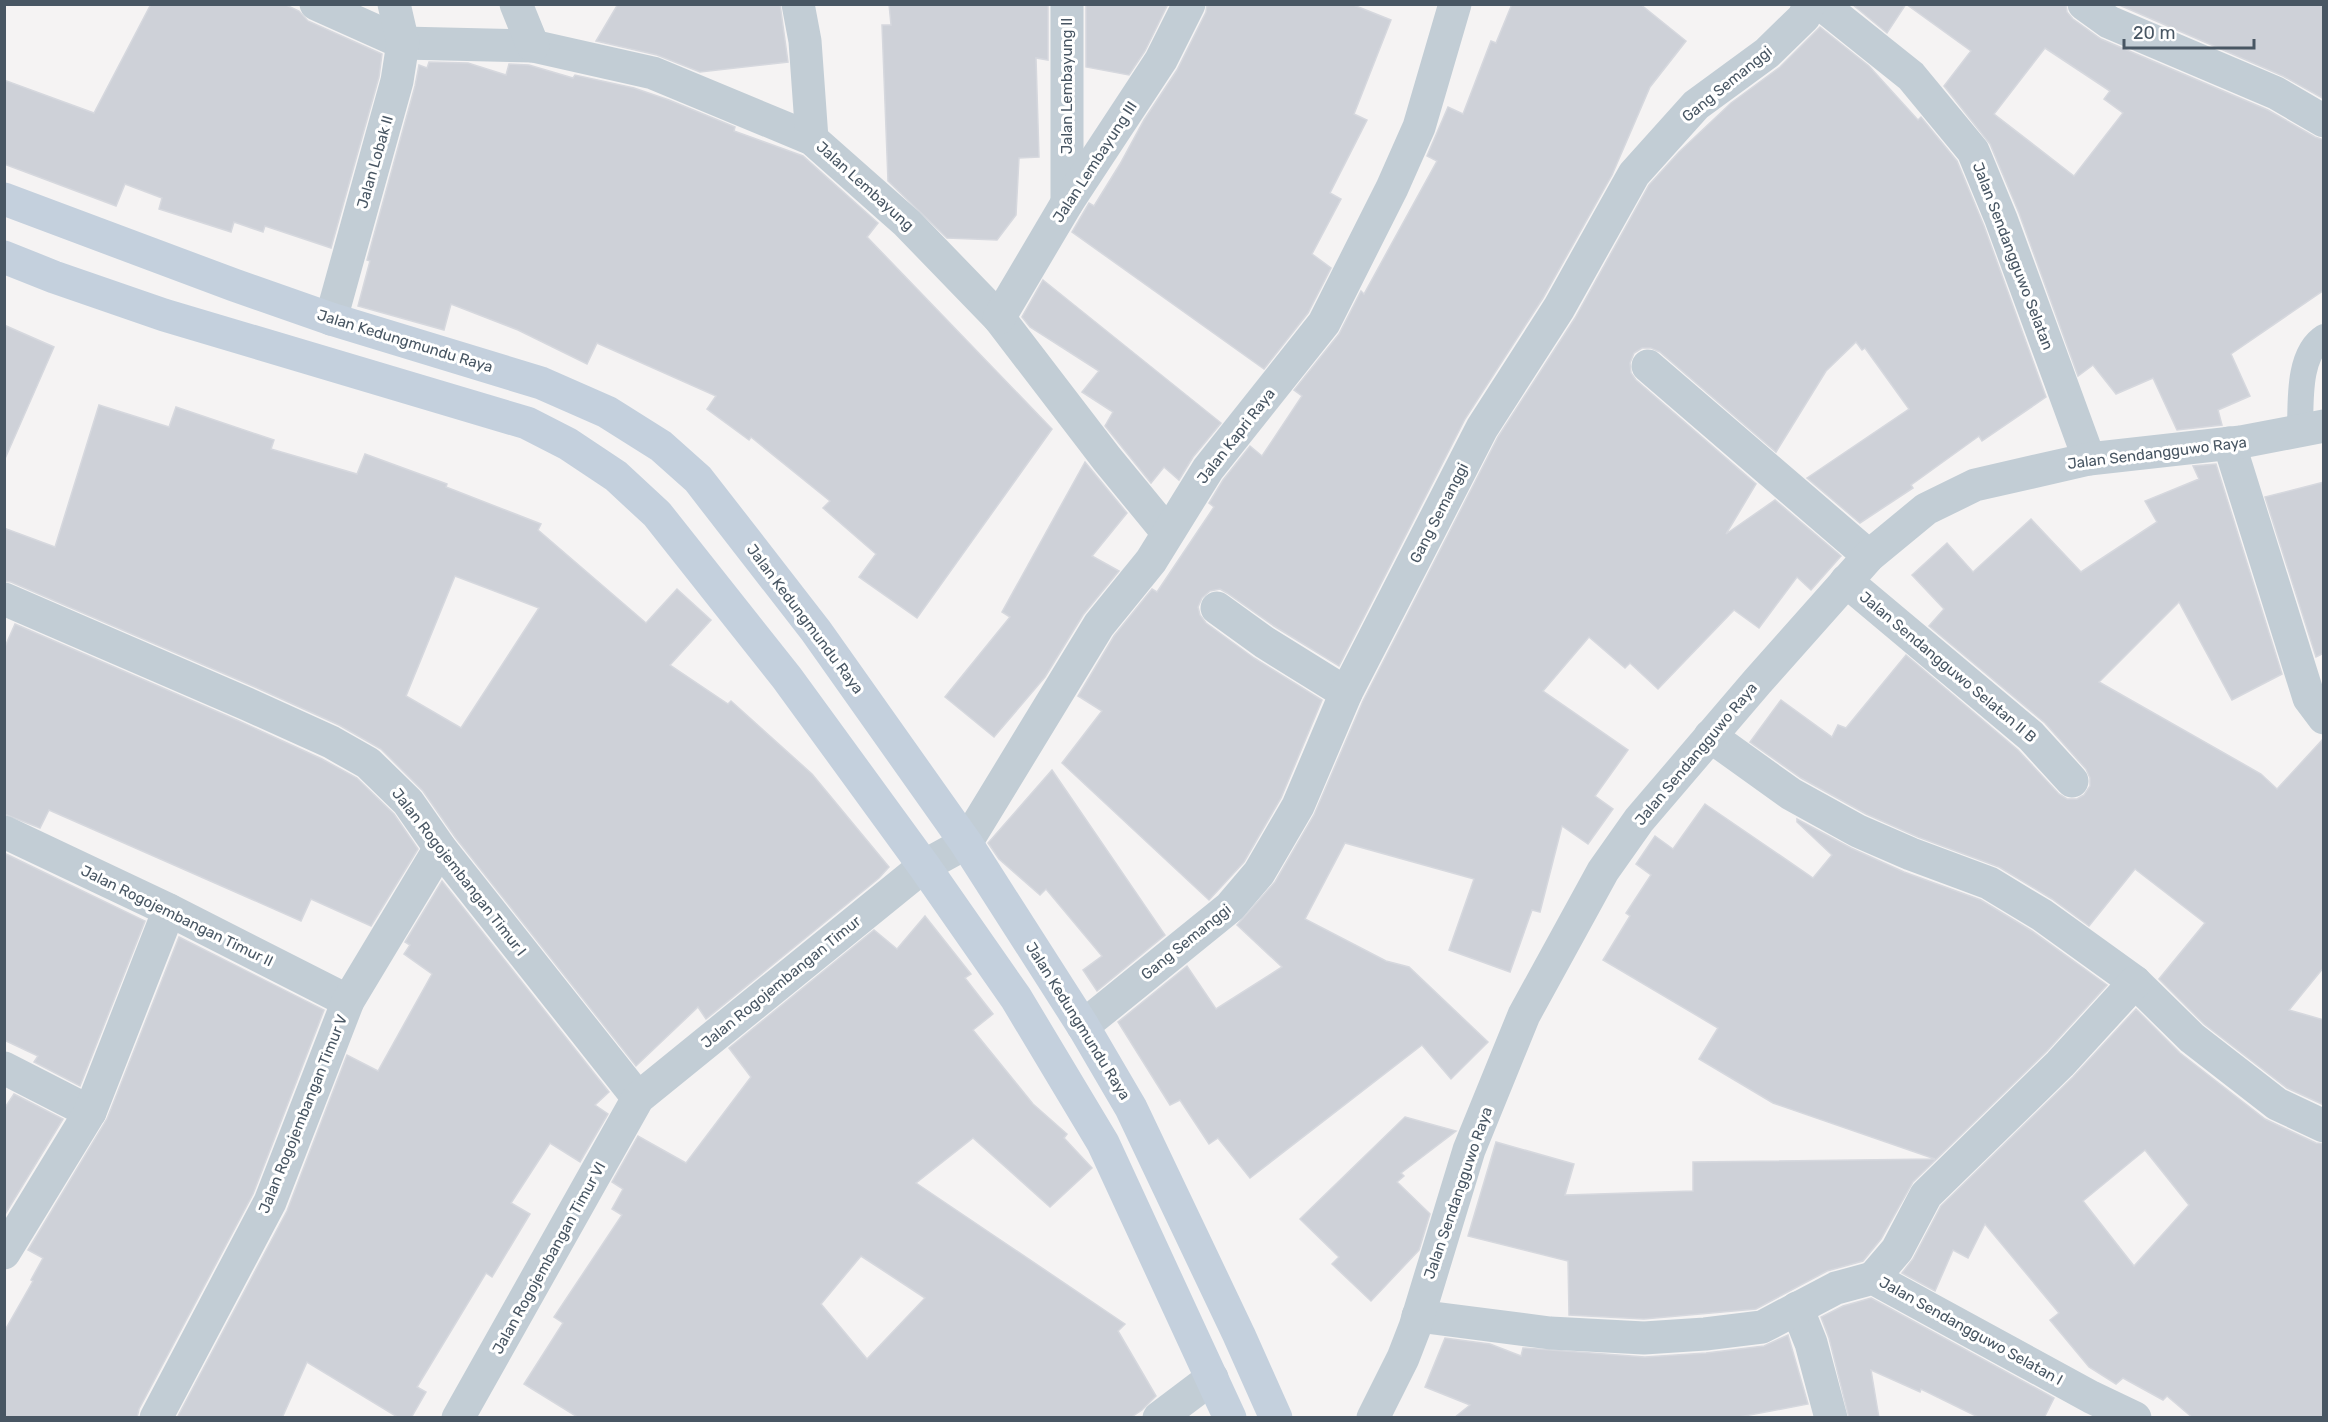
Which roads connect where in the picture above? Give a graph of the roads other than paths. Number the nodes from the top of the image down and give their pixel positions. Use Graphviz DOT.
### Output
graph roads {
  1 [pos="316,4"];
  2 [pos="394,4"];
  3 [pos="516,4"];
  4 [pos="798,4"];
  5 [pos="825,4"];
  6 [pos="1067,4"];
  7 [pos="1189,4"];
  8 [pos="1455,4"];
  9 [pos="1809,4"];
  10 [pos="1821,4"];
  11 [pos="2084,4"];
  12 [pos="805,41"];
  13 [pos="403,43"];
  14 [pos="533,46"];
  15 [pos="2324,121"];
  16 [pos="812,139"];
  17 [pos="4,199"];
  18 [pos="1067,203"];
  19 [pos="4,257"];
  20 [pos="999,318"];
  21 [pos="331,319"];
  22 [pos="2324,337"];
  23 [pos="1648,366"];
  24 [pos="2312,429"];
  25 [pos="2229,443"];
  26 [pos="2089,459"];
  27 [pos="1167,532"];
  28 [pos="1869,556"];
  29 [pos="1846,581"];
  30 [pos="4,599"];
  31 [pos="1217,608"];
  32 [pos="1346,693"];
  33 [pos="2324,718"];
  34 [pos="1710,736"];
  35 [pos="2072,781"];
  36 [pos="4,832"];
  37 [pos="966,843"];
  38 [pos="440,848"];
  39 [pos="924,866"];
  40 [pos="169,910"];
  41 [pos="2135,982"];
  42 [pos="348,1001"];
  43 [pos="1083,1026"];
  44 [pos="4,1068"];
  45 [pos="638,1098"];
  46 [pos="90,1112"];
  47 [pos="2324,1126"];
  48 [pos="4,1253"];
  49 [pos="1873,1278"];
  50 [pos="1797,1308"];
  51 [pos="1418,1316"];
  52 [pos="1212,1378"];
  53 [pos="156,1418"];
  54 [pos="458,1418"];
  55 [pos="1159,1418"];
  56 [pos="1230,1418"];
  57 [pos="1276,1418"];
  58 [pos="1373,1418"];
  59 [pos="1831,1418"];
  60 [pos="2134,1418"];
  1 -- 13 [label="street"];
  2 -- 13 [label="street, Jalan Lobak II"];
  3 -- 14 [label="street"];
  4 -- 12 [label="street"];
  5 -- 12 [label="street"];
  6 -- 18 [label="street, Jalan Lembayung II"];
  7 -- 18 [label="street, Jalan Lembayung III"];
  8 -- 27 [label="street, Jalan Kapri Raya"];
  9 -- 32 [label="street, Gang Semanggi"];
  10 -- 26 [label="street, Jalan Sendangguwo Selatan"];
  11 -- 15 [label="street"];
  12 -- 16 [label="street"];
  13 -- 14 [label="street, Jalan Lembayung"];
  13 -- 21 [label="street, Jalan Lobak II"];
  14 -- 16 [label="street, Jalan Lembayung"];
  16 -- 20 [label="street, Jalan Lembayung"];
  17 -- 21 [label="main road, Jalan Kedungmundu Raya"];
  18 -- 20 [label="street, Jalan Lembayung III"];
  19 -- 39 [label="main road"];
  20 -- 27 [label="street, Jalan Lembayung"];
  21 -- 37 [label="main road, Jalan Kedungmundu Raya"];
  22 -- 24 [label="lane"];
  23 -- 28 [label="street"];
  24 -- 25 [label="street, Jalan Sendangguwo Raya"];
  25 -- 26 [label="street, Jalan Sendangguwo Raya"];
  25 -- 33 [label="street"];
  26 -- 28 [label="street, Jalan Sendangguwo Raya"];
  27 -- 37 [label="street, Jalan Kapri Raya"];
  28 -- 29 [label="street, Jalan Sendangguwo Raya"];
  29 -- 34 [label="street, Jalan Sendangguwo Raya"];
  29 -- 35 [label="street, Jalan Sendangguwo Selatan II B"];
  30 -- 38 [label="street, Jalan Rogojembangan Timur I"];
  31 -- 32 [label="street"];
  32 -- 43 [label="street, Gang Semanggi"];
  34 -- 41 [label="street"];
  34 -- 51 [label="street, Jalan Sendangguwo Raya"];
  36 -- 40 [label="street, Jalan Rogojembangan Timur II"];
  37 -- 39 [label="street, Jalan Rogojembangan Timur"];
  37 -- 43 [label="main road, Jalan Kedungmundu Raya"];
  38 -- 42 [label="street, Jalan Rogojembangan Timur V"];
  38 -- 45 [label="street, Jalan Rogojembangan Timur I"];
  39 -- 45 [label="street, Jalan Rogojembangan Timur"];
  39 -- 52 [label="main road"];
  40 -- 42 [label="street, Jalan Rogojembangan Timur II"];
  40 -- 46 [label="street"];
  41 -- 47 [label="street"];
  41 -- 49 [label="street"];
  42 -- 53 [label="street, Jalan Rogojembangan Timur V"];
  43 -- 57 [label="main road, Jalan Kedungmundu Raya"];
  44 -- 46 [label="street"];
  45 -- 54 [label="street, Jalan Rogojembangan Timur VI"];
  46 -- 48 [label="street"];
  49 -- 50 [label="street, Jalan Sendangguwo Selatan I"];
  49 -- 60 [label="street, Jalan Sendangguwo Selatan I"];
  50 -- 51 [label="street, Jalan Sendangguwo Selatan I"];
  50 -- 59 [label="street"];
  51 -- 58 [label="street, Jalan Sendangguwo Raya"];
  52 -- 55 [label="street"];
  52 -- 56 [label="main road"];
}
